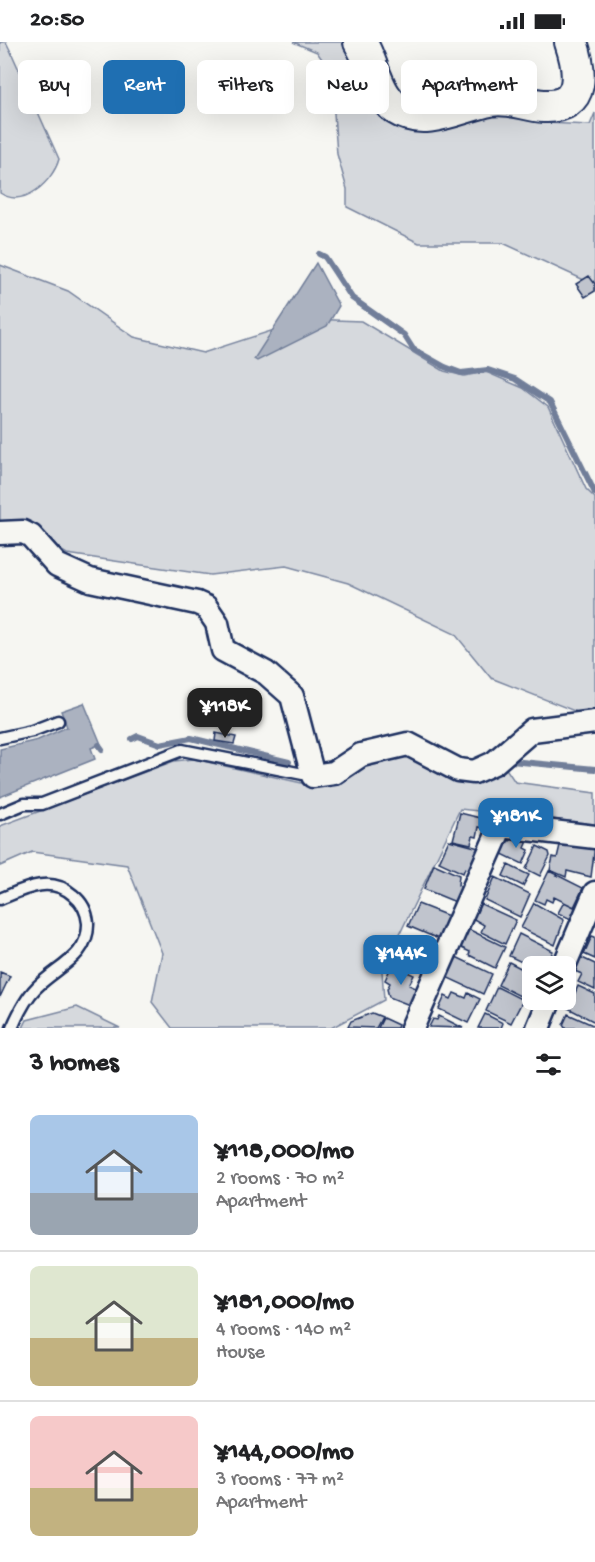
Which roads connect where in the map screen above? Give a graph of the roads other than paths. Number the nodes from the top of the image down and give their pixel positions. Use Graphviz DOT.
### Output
graph roads {
  1 [pos="360,42"];
  2 [pos="571,42"];
  3 [pos="0,533"];
  4 [pos="58,721"];
  5 [pos="595,722"];
  6 [pos="0,738"];
  7 [pos="313,776"];
  8 [pos="0,814"];
  9 [pos="595,837"];
  10 [pos="595,893"];
  11 [pos="0,899"];
  12 [pos="568,956"];
  13 [pos="545,1010"];
  14 [pos="12,1028"];
  15 [pos="412,1028"];
  16 [pos="538,1028"];
  1 -- 2 [label="main road"];
  3 -- 7 [label="street"];
  4 -- 6 [label="lane"];
  5 -- 7 [label="street"];
  7 -- 8 [label="lane"];
  9 -- 15 [label="street"];
  10 -- 12 [label="street"];
  11 -- 14 [label="lane"];
  13 -- 16 [label="street"];
}
